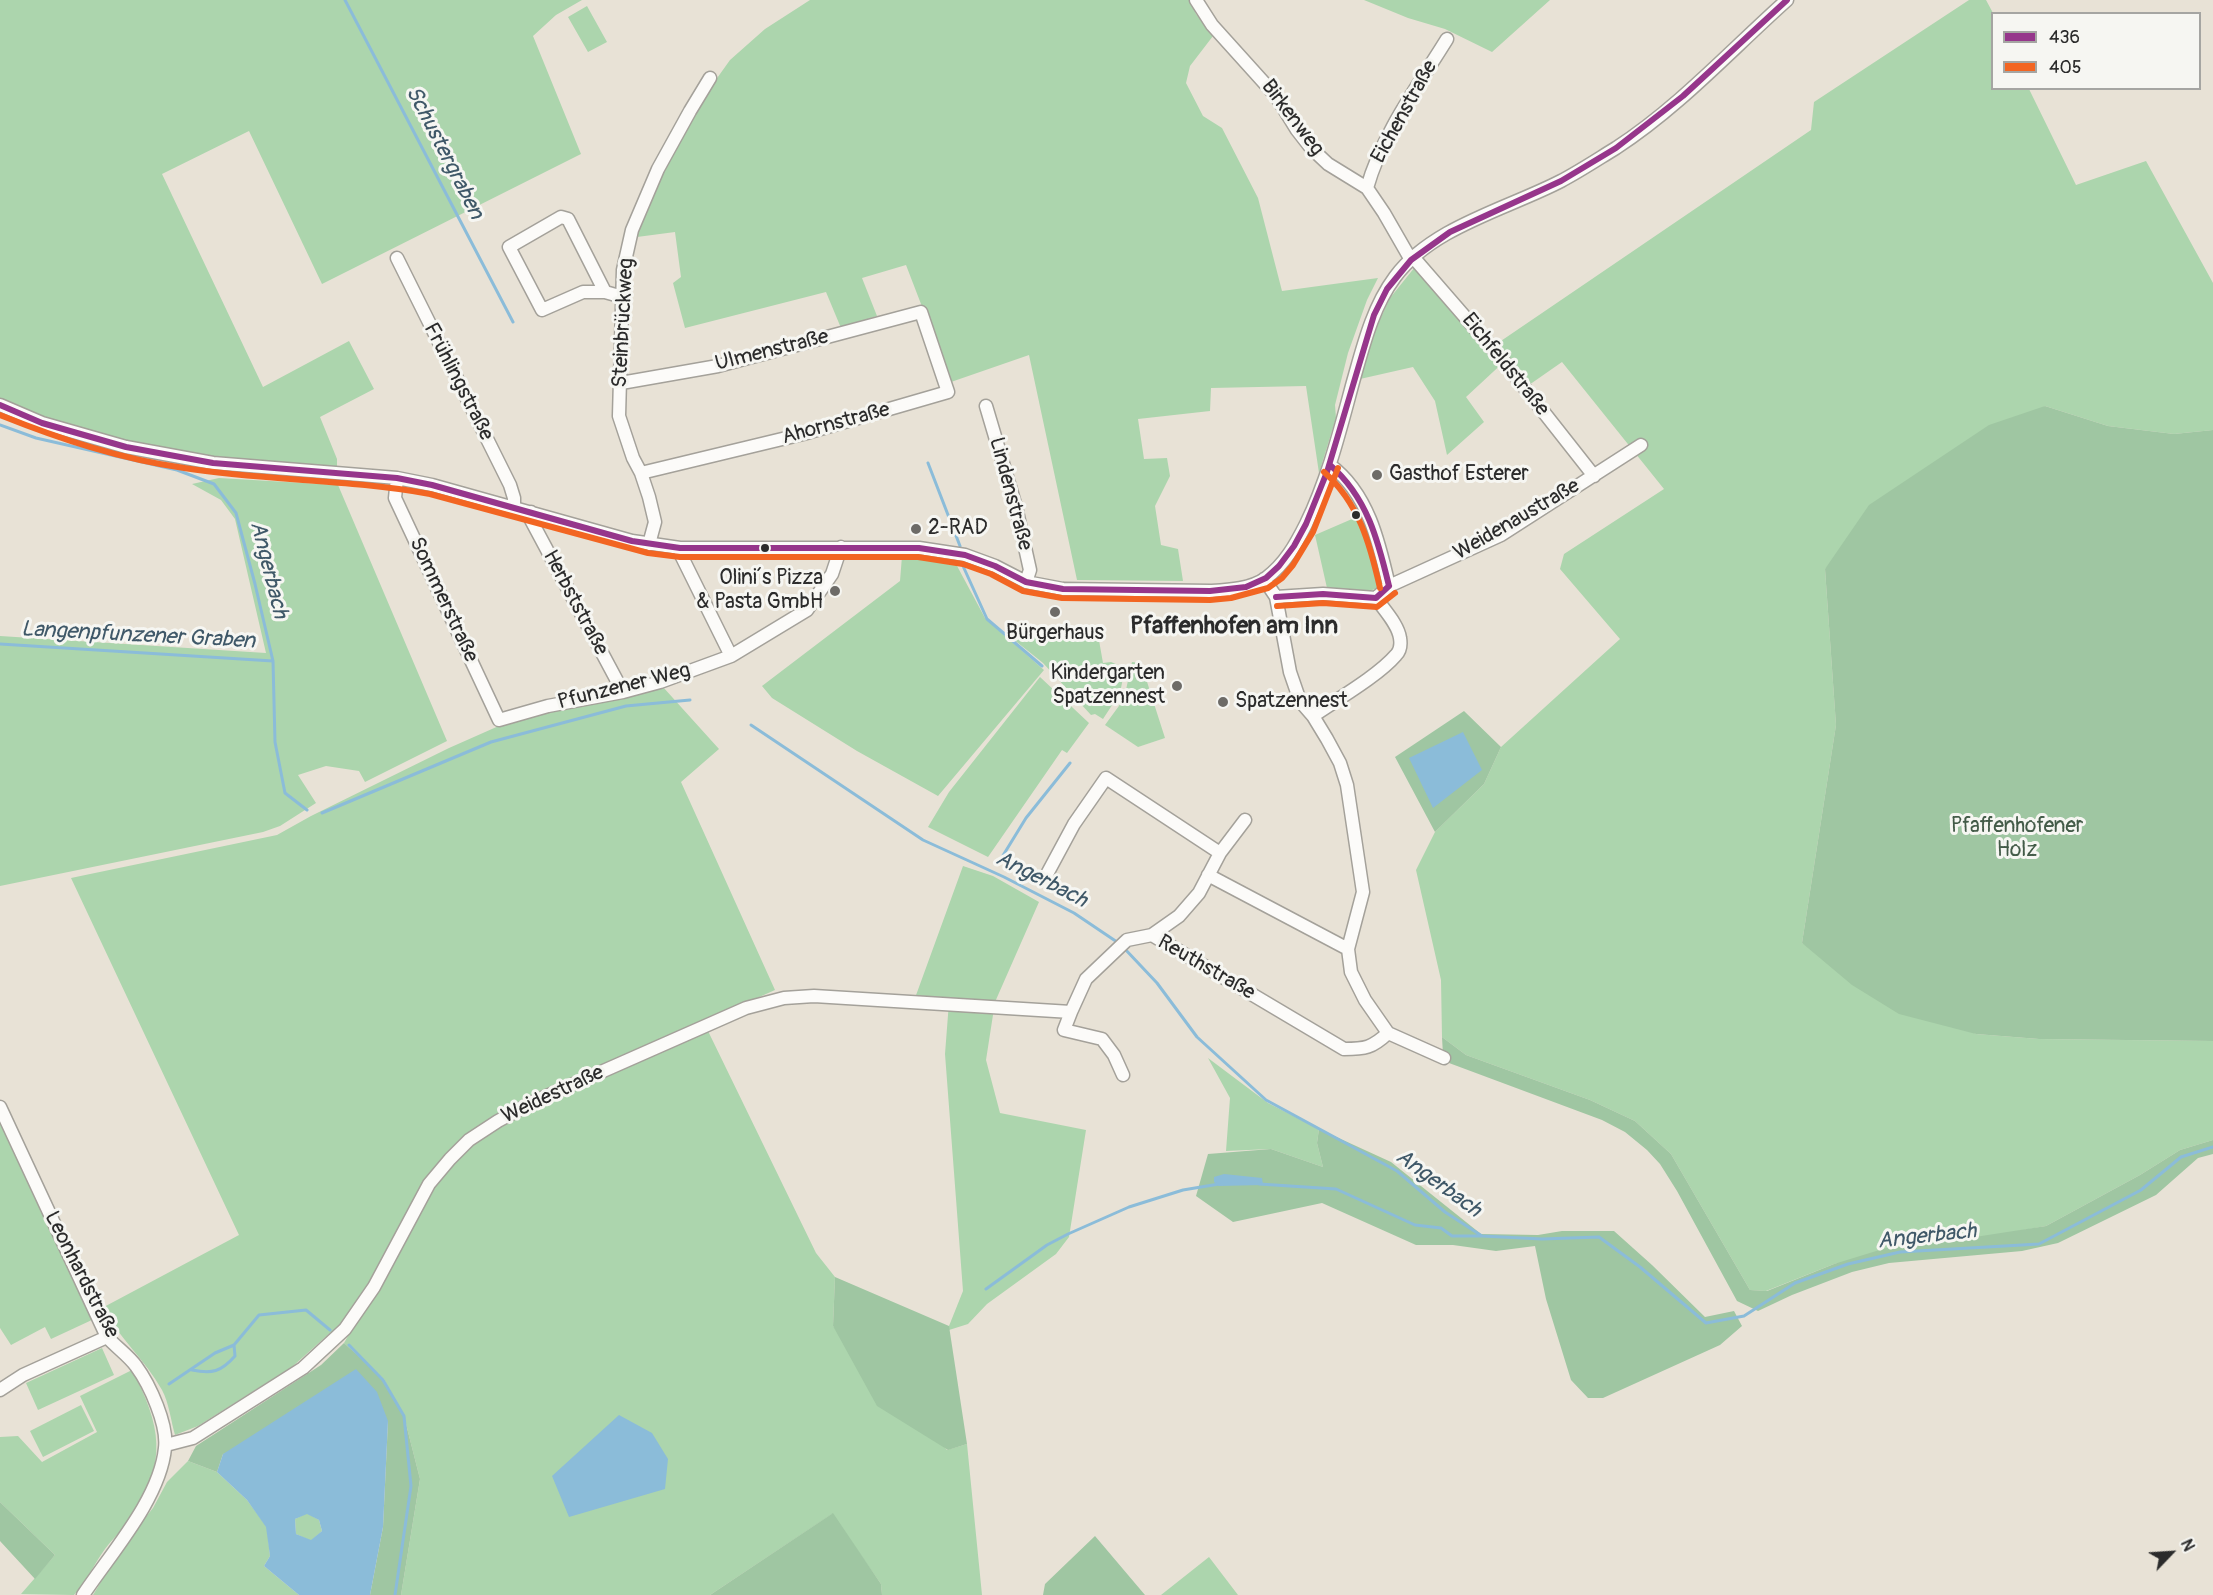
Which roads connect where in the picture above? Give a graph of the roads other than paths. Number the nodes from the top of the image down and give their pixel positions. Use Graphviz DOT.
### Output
graph roads {
  1 [pos="1196,0"];
  2 [pos="1787,0"];
  3 [pos="1447,39"];
  4 [pos="710,78"];
  5 [pos="1367,188"];
  6 [pos="397,258"];
  7 [pos="1412,258"];
  8 [pos="605,292"];
  9 [pos="623,297"];
  10 [pos="921,312"];
  11 [pos="621,383"];
  12 [pos="0,405"];
  13 [pos="986,406"];
  14 [pos="1641,445"];
  15 [pos="1330,465"];
  16 [pos="641,473"];
  17 [pos="1594,476"];
  18 [pos="397,478"];
  19 [pos="514,507"];
  20 [pos="531,512"];
  21 [pos="650,544"];
  22 [pos="841,547"];
  23 [pos="680,548"];
  24 [pos="1264,579"];
  25 [pos="1026,582"];
  26 [pos="1389,586"];
  27 [pos="1276,597"];
  28 [pos="1376,598"];
  29 [pos="731,656"];
  30 [pos="623,692"];
  31 [pos="1313,716"];
  32 [pos="499,720"];
  33 [pos="1245,820"];
  34 [pos="1220,853"];
  35 [pos="1208,875"];
  36 [pos="1046,876"];
  37 [pos="1152,935"];
  38 [pos="1348,949"];
  39 [pos="1071,1012"];
  40 [pos="1388,1033"];
  41 [pos="1444,1058"];
  42 [pos="1123,1075"];
  43 [pos="0,1107"];
  44 [pos="107,1337"];
  45 [pos="0,1390"];
  46 [pos="166,1445"];
  47 [pos="83,1595"];
  1 -- 5 [label="street, Birkenweg"];
  2 -- 7 [label="street"];
  3 -- 5 [label="street, Eichenstraße"];
  4 -- 9 [label="street, Steinbrückweg"];
  5 -- 7 [label="street, Birkenweg"];
  6 -- 19 [label="street, Frühlingstraße"];
  7 -- 15 [label="street"];
  7 -- 17 [label="street, Eichfeldstraße"];
  8 -- 8 [label="street"];
  8 -- 9 [label="street"];
  9 -- 11 [label="street, Steinbrückweg"];
  10 -- 11 [label="street, Ulmenstraße"];
  10 -- 16 [label="street, Ahornstraße"];
  11 -- 16 [label="street, Steinbrückweg"];
  12 -- 18 [label="street"];
  13 -- 25 [label="street, Lindenstraße"];
  14 -- 17 [label="street, Weidenaustraße"];
  15 -- 24 [label="street"];
  15 -- 26 [label="street"];
  16 -- 21 [label="street, Steinbrückweg"];
  17 -- 26 [label="street, Weidenaustraße"];
  18 -- 19 [label="street"];
  18 -- 32 [label="street, Sommerstraße"];
  19 -- 20 [label="street"];
  20 -- 21 [label="street"];
  20 -- 30 [label="street, Herbststraße"];
  21 -- 23 [label="street"];
  22 -- 23 [label="street"];
  22 -- 25 [label="street"];
  22 -- 29 [label="street, Pfunzener Weg"];
  23 -- 29 [label="street"];
  24 -- 25 [label="street"];
  24 -- 27 [label="street"];
  26 -- 28 [label="street, Weidenaustraße"];
  27 -- 28 [label="street"];
  27 -- 31 [label="street"];
  28 -- 31 [label="street"];
  29 -- 30 [label="street, Pfunzener Weg"];
  30 -- 32 [label="street, Pfunzener Weg"];
  31 -- 38 [label="street"];
  33 -- 34 [label="street"];
  34 -- 35 [label="street"];
  34 -- 36 [label="street"];
  35 -- 37 [label="street"];
  35 -- 38 [label="street"];
  37 -- 39 [label="street, Reuthstraße"];
  37 -- 40 [label="street, Reuthstraße"];
  38 -- 40 [label="street"];
  39 -- 42 [label="street"];
  39 -- 46 [label="street, Weidestraße"];
  40 -- 41 [label="street"];
  43 -- 44 [label="street, Leonhardstraße"];
  44 -- 45 [label="street"];
  44 -- 46 [label="street, Leonhardstraße"];
  46 -- 47 [label="street, Leonhardstraße"];
}
